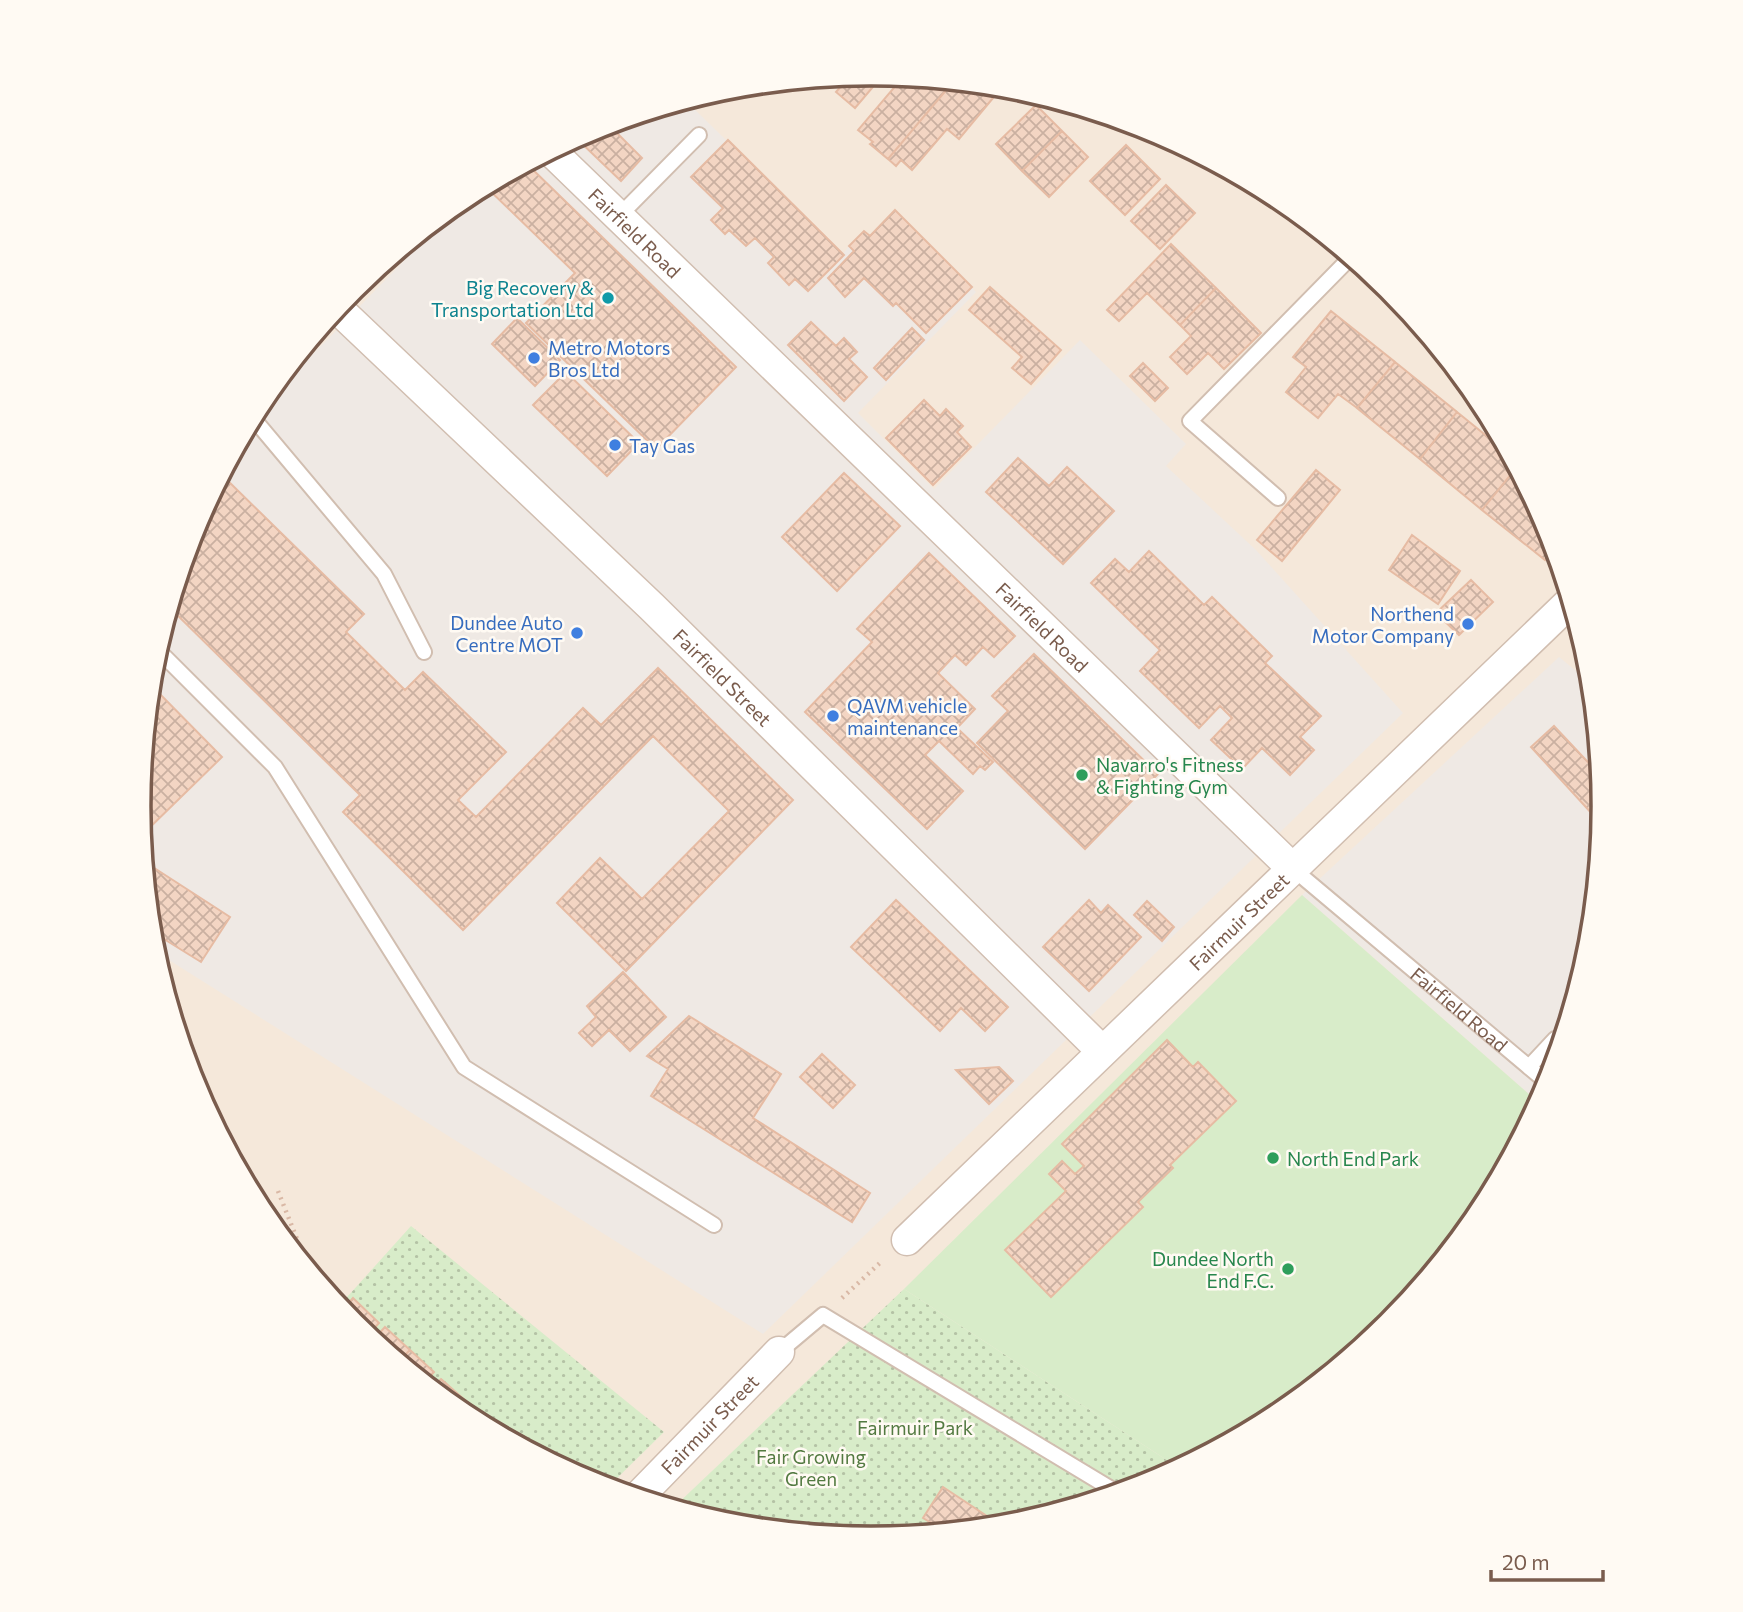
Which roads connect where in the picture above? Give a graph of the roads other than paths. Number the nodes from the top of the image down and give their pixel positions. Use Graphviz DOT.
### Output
graph roads {
  1 [pos="698,135"];
  2 [pos="559,157"];
  3 [pos="619,216"];
  4 [pos="1345,263"];
  5 [pos="345,315"];
  6 [pos="260,427"];
  7 [pos="1279,498"];
  8 [pos="1564,608"];
  9 [pos="424,652"];
  10 [pos="167,659"];
  11 [pos="1292,868"];
  12 [pos="1553,1042"];
  13 [pos="1102,1051"];
  14 [pos="1529,1067"];
  15 [pos="1539,1076"];
  16 [pos="714,1225"];
  17 [pos="906,1240"];
  18 [pos="779,1352"];
  19 [pos="1107,1486"];
  20 [pos="645,1490"];
  1 -- 3 [label="lane"];
  2 -- 3 [label="street, Fairfield Road"];
  3 -- 11 [label="street, Fairfield Road"];
  4 -- 7 [label="lane"];
  5 -- 13 [label="street, Fairfield Street"];
  6 -- 9 [label="lane"];
  8 -- 11 [label="street, Fairmuir Street"];
  10 -- 16 [label="lane"];
  11 -- 13 [label="street, Fairmuir Street"];
  11 -- 14 [label="lane, Fairfield Road"];
  12 -- 14 [label="lane"];
  13 -- 17 [label="street, Fairmuir Street"];
  14 -- 15 [label="lane, Fairfield Road"];
  18 -- 19 [label="lane"];
  18 -- 20 [label="street, Fairmuir Street"];
}
